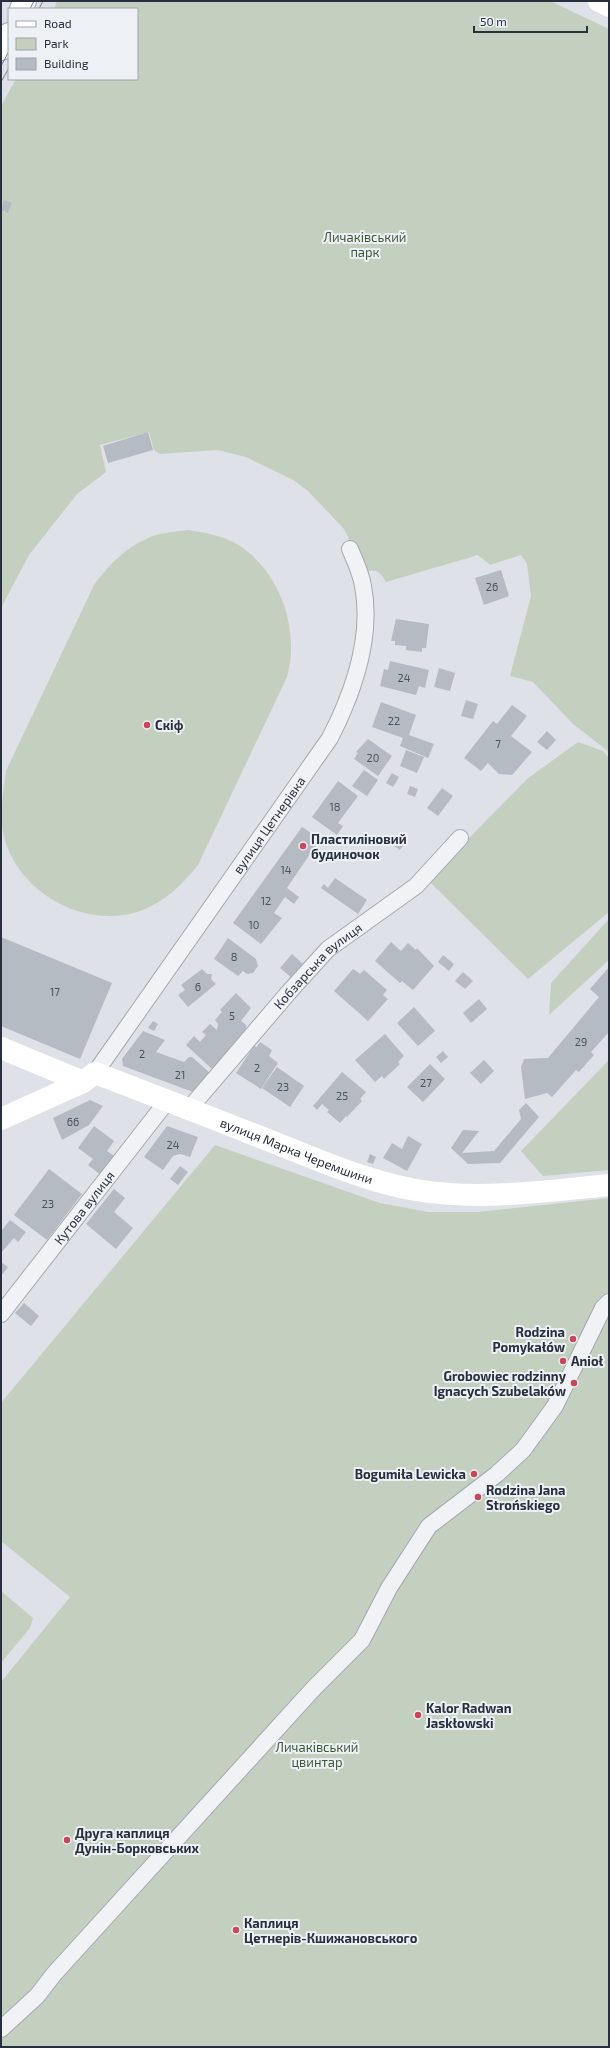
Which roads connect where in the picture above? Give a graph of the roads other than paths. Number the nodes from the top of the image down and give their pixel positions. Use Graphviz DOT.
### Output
graph roads {
  1 [pos="599,1"];
  2 [pos="609,6"];
  3 [pos="8,36"];
  4 [pos="1,49"];
  5 [pos="350,549"];
  6 [pos="460,838"];
  7 [pos="1,1048"];
  8 [pos="89,1078"];
  9 [pos="168,1100"];
  10 [pos="189,1109"];
  11 [pos="1,1119"];
  12 [pos="609,1185"];
  13 [pos="609,1302"];
  14 [pos="1,1314"];
  15 [pos="1,2029"];
  1 -- 2 [label="street"];
  3 -- 4 [label="street"];
  5 -- 8 [label="street, вулиця Цетнерівка"];
  6 -- 10 [label="street, Кобзарська вулиця"];
  7 -- 8 [label="street, вулиця Марка Черемшини"];
  8 -- 9 [label="street, вулиця Марка Черемшини"];
  8 -- 11 [label="street"];
  9 -- 10 [label="street, вулиця Марка Черемшини"];
  9 -- 14 [label="street, Кутова вулиця"];
  10 -- 12 [label="street, вулиця Марка Черемшини"];
  13 -- 15 [label="street"];
}
